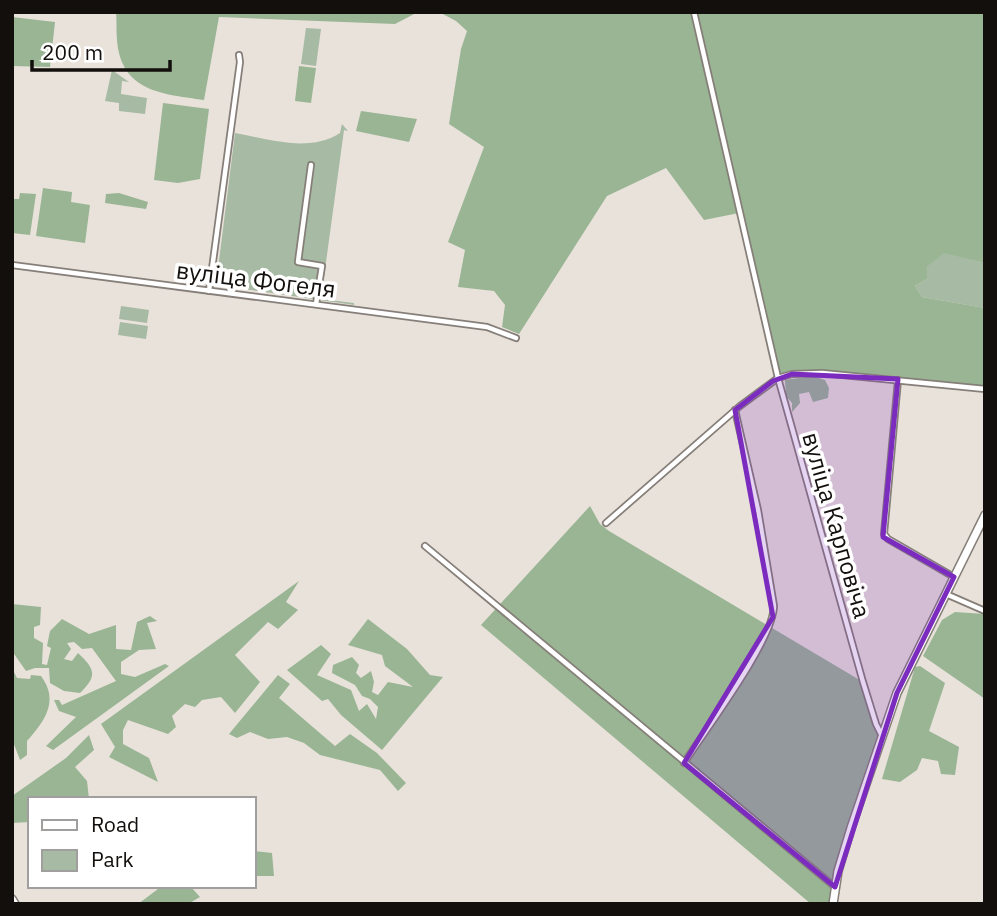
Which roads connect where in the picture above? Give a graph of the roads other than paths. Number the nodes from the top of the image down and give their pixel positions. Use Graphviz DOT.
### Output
graph roads {
  1 [pos="694,12"];
  2 [pos="239,55"];
  3 [pos="311,165"];
  4 [pos="12,265"];
  5 [pos="209,291"];
  6 [pos="316,304"];
  7 [pos="516,338"];
  8 [pos="778,378"];
  9 [pos="898,379"];
  10 [pos="985,389"];
  11 [pos="735,410"];
  12 [pos="985,515"];
  13 [pos="606,523"];
  14 [pos="425,546"];
  15 [pos="954,577"];
  16 [pos="945,594"];
  17 [pos="985,611"];
  18 [pos="881,734"];
  19 [pos="684,763"];
  20 [pos="835,887"];
  21 [pos="12,899"];
  22 [pos="15,904"];
  23 [pos="833,904"];
  1 -- 8 [label="street, вуліца Карповіча"];
  2 -- 5 [label="street"];
  3 -- 6 [label="street"];
  4 -- 5 [label="street, вуліца Фогеля"];
  5 -- 6 [label="street, вуліца Фогеля"];
  6 -- 7 [label="street, вуліца Фогеля"];
  8 -- 9 [label="street"];
  8 -- 11 [label="street"];
  8 -- 18 [label="street, вуліца Карповіча"];
  9 -- 10 [label="street"];
  9 -- 15 [label="street"];
  11 -- 13 [label="street"];
  11 -- 19 [label="street"];
  12 -- 15 [label="main road"];
  14 -- 19 [label="street"];
  15 -- 16 [label="main road"];
  16 -- 17 [label="street"];
  16 -- 18 [label="main road"];
  18 -- 20 [label="main road"];
  19 -- 20 [label="street"];
  20 -- 23 [label="main road"];
  21 -- 22 [label="main road"];
}
